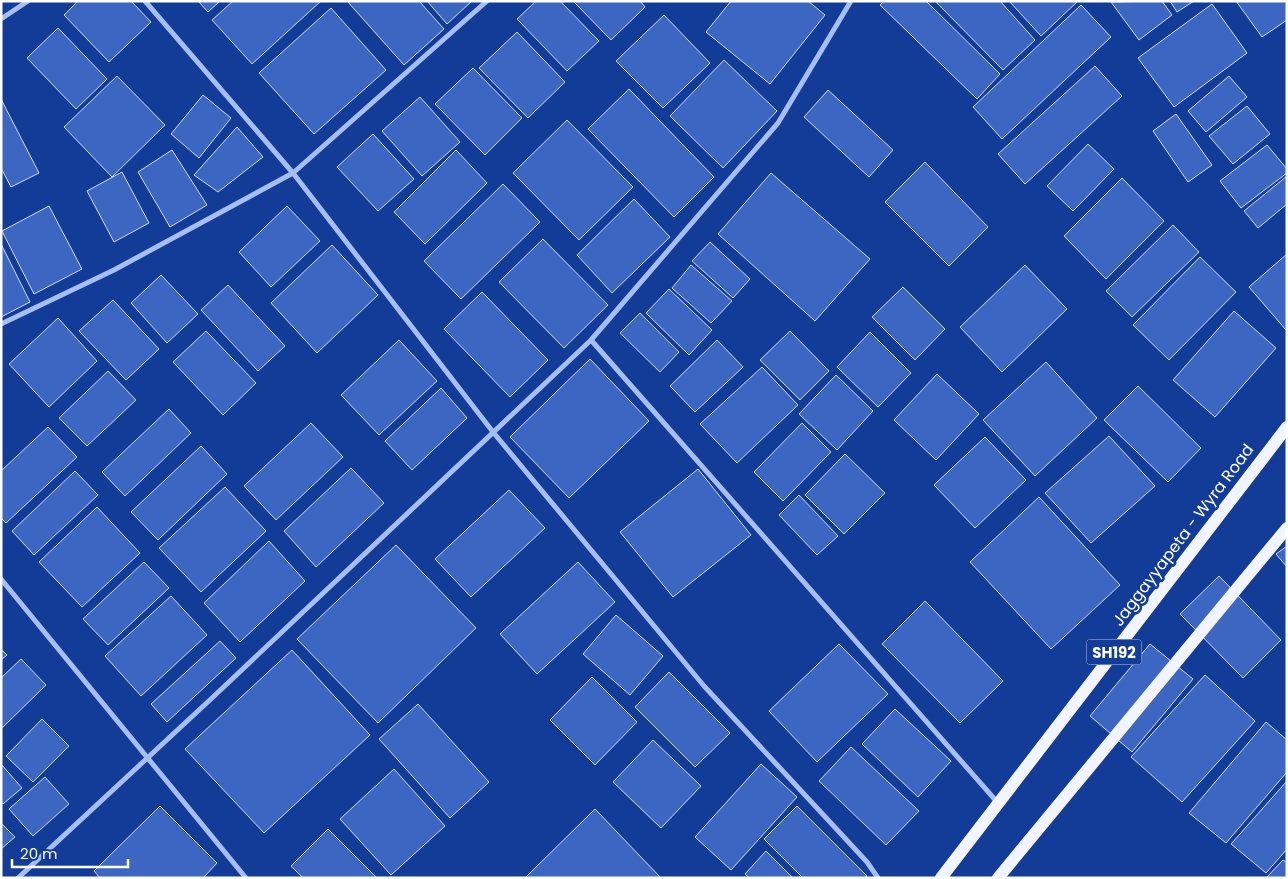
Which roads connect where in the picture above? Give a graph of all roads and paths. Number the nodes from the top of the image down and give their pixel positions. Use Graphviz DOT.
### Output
graph roads {
  1 [pos="28,1"];
  2 [pos="145,1"];
  3 [pos="487,1"];
  4 [pos="851,1"];
  5 [pos="1,19"];
  6 [pos="293,173"];
  7 [pos="1,324"];
  8 [pos="591,340"];
  9 [pos="1287,427"];
  10 [pos="493,432"];
  11 [pos="1287,528"];
  12 [pos="1,579"];
  13 [pos="148,757"];
  14 [pos="999,803"];
  15 [pos="18,878"];
  16 [pos="246,878"];
  17 [pos="878,878"];
  18 [pos="942,878"];
  19 [pos="998,878"];
  1 -- 5 [label="street"];
  2 -- 6 [label="street"];
  3 -- 6 [label="street"];
  4 -- 8 [label="street"];
  6 -- 7 [label="street"];
  6 -- 10 [label="street"];
  8 -- 10 [label="street"];
  8 -- 14 [label="street"];
  9 -- 14 [label="main road, Jaggayyapeta - Wyra Road / SH192"];
  10 -- 13 [label="street"];
  10 -- 17 [label="street"];
  11 -- 19 [label="main road"];
  12 -- 13 [label="street"];
  13 -- 15 [label="street"];
  13 -- 16 [label="street"];
  14 -- 18 [label="main road, Jaggayyapeta - Wyra Road / SH192"];
}
